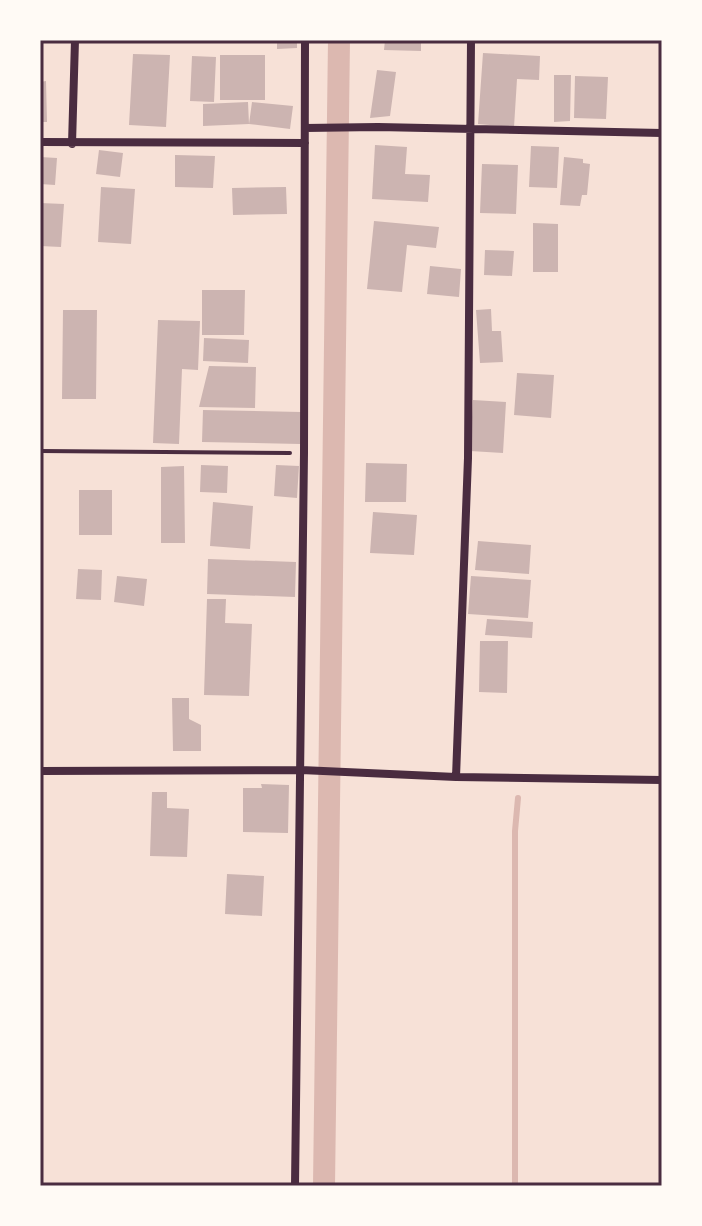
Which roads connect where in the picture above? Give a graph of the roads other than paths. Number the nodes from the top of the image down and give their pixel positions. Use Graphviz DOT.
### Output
graph roads {
  1 [pos="75,40"];
  2 [pos="305,40"];
  3 [pos="471,40"];
  4 [pos="305,128"];
  5 [pos="470,129"];
  6 [pos="662,133"];
  7 [pos="40,142"];
  8 [pos="305,143"];
  9 [pos="72,144"];
  10 [pos="304,770"];
  11 [pos="40,771"];
  12 [pos="456,777"];
  13 [pos="662,780"];
  14 [pos="295,1186"];
  1 -- 9 [label="street"];
  2 -- 4 [label="street"];
  3 -- 5 [label="street"];
  4 -- 5 [label="street"];
  4 -- 8 [label="street"];
  5 -- 6 [label="street"];
  5 -- 12 [label="street"];
  7 -- 9 [label="street"];
  8 -- 9 [label="street"];
  8 -- 10 [label="street"];
  10 -- 11 [label="street"];
  10 -- 12 [label="street"];
  10 -- 14 [label="street"];
  12 -- 13 [label="street"];
}
